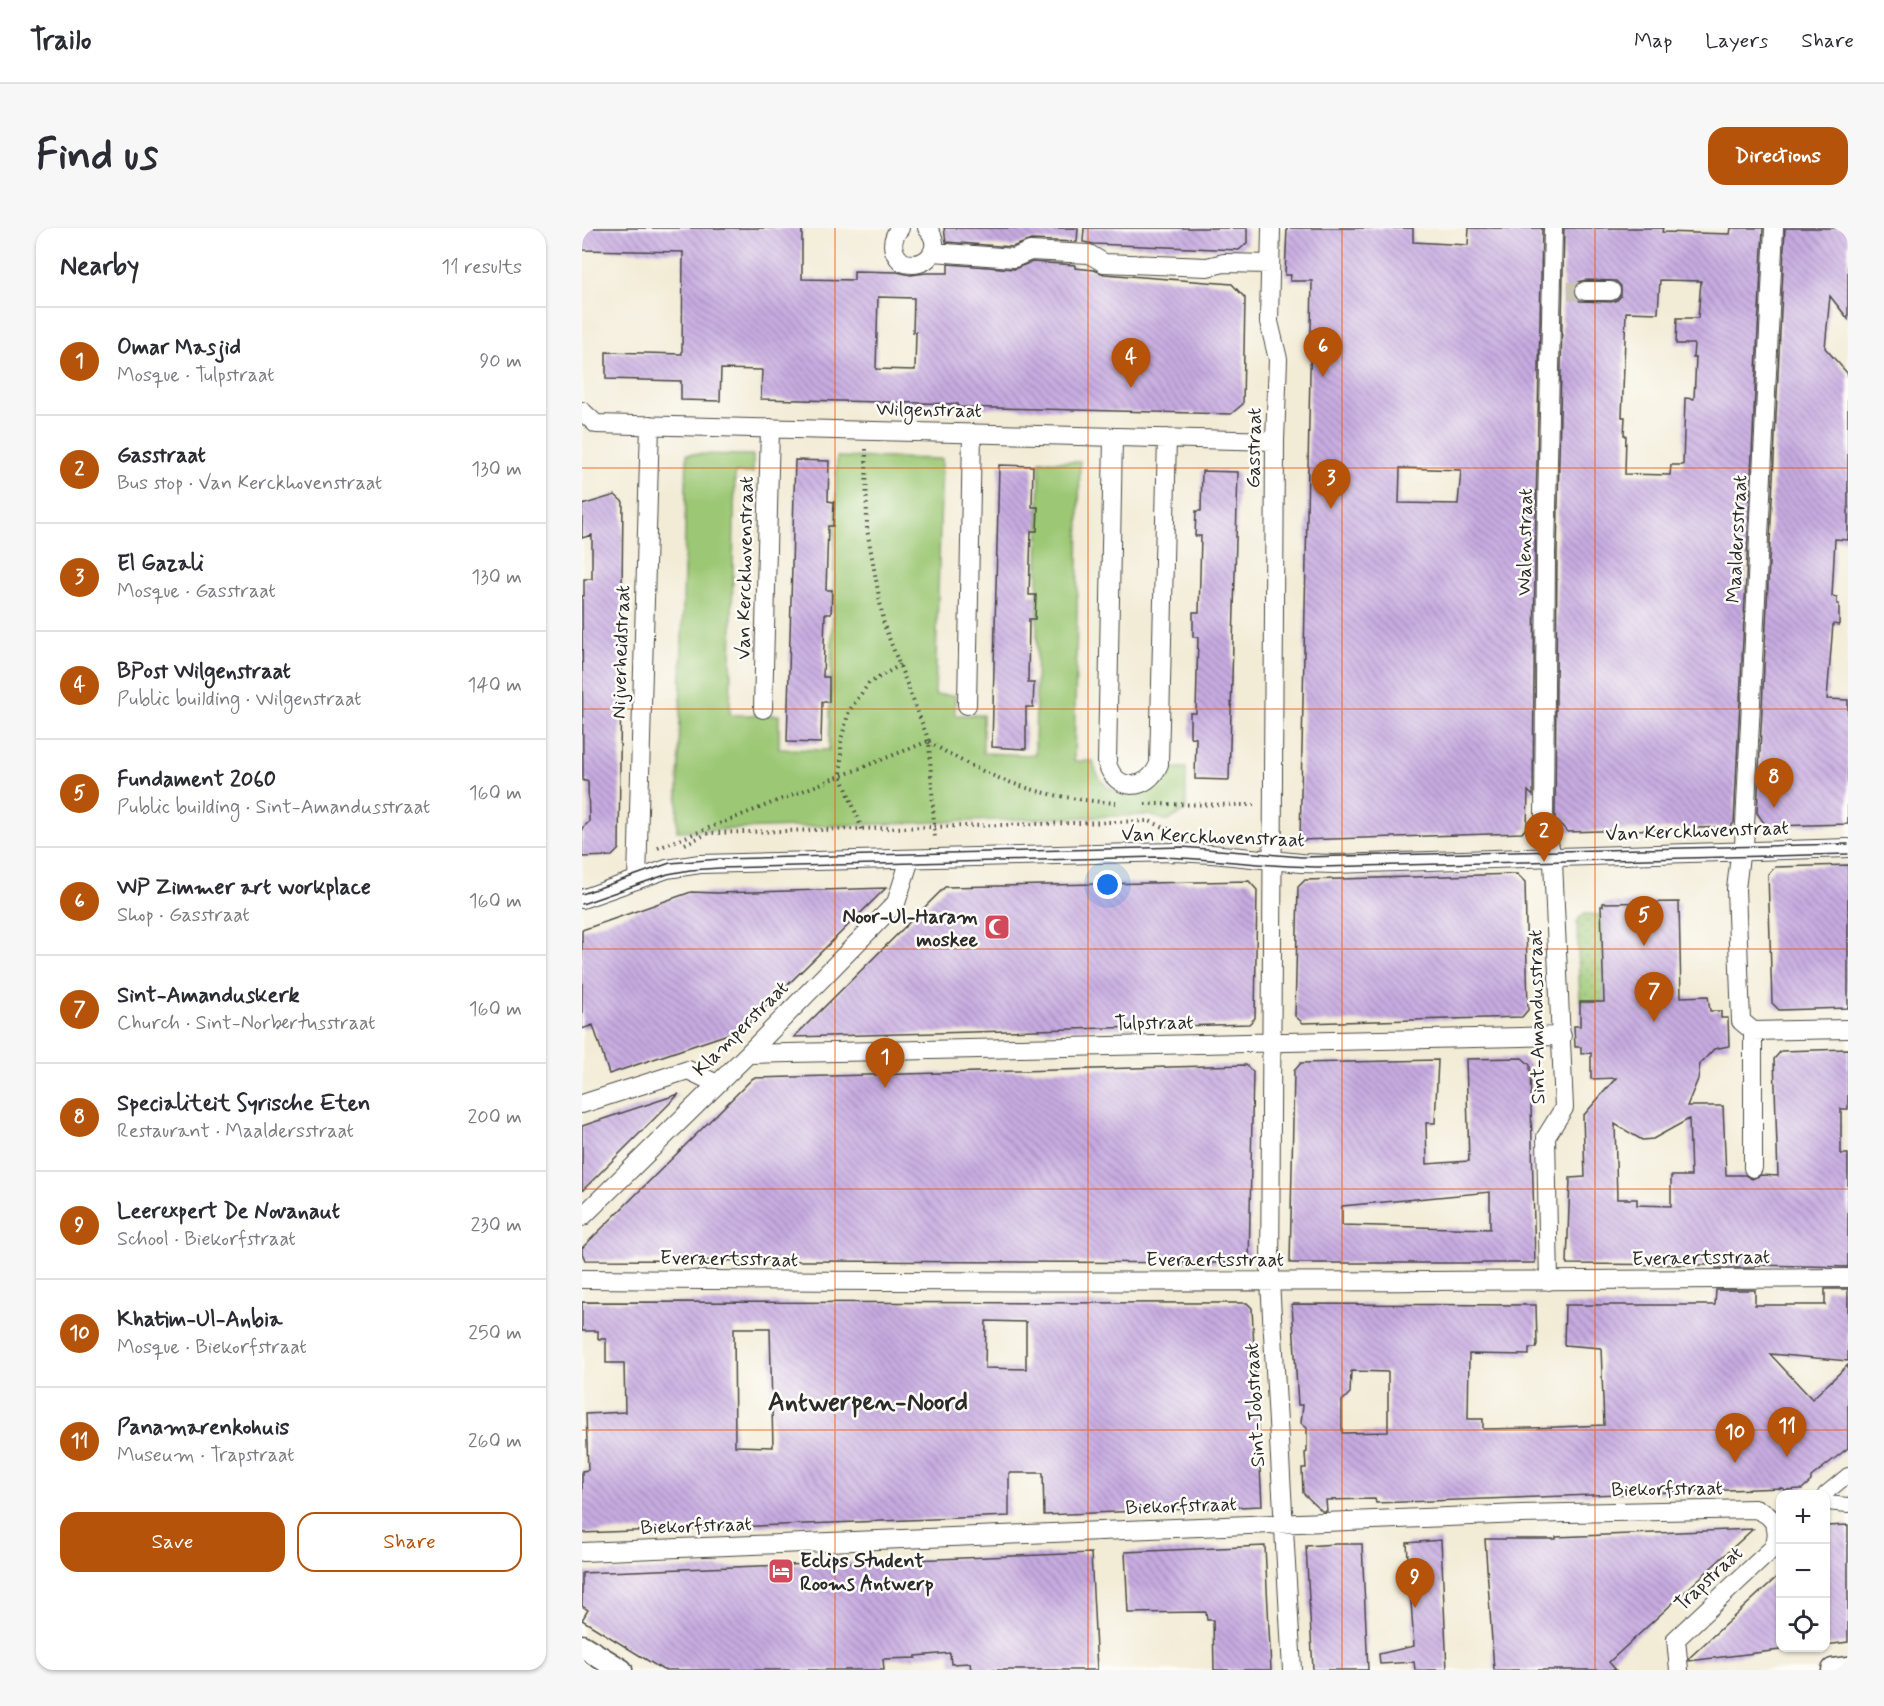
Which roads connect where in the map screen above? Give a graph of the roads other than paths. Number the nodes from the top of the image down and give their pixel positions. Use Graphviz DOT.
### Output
graph roads {
  1 [pos="900,228"];
  2 [pos="927,228"];
  3 [pos="1271,228"];
  4 [pos="1553,228"];
  5 [pos="1774,228"];
  6 [pos="933,252"];
  7 [pos="1270,264"];
  8 [pos="1569,291"];
  9 [pos="1611,291"];
  10 [pos="582,411"];
  11 [pos="589,423"];
  12 [pos="650,425"];
  13 [pos="770,428"];
  14 [pos="972,433"];
  15 [pos="1113,436"];
  16 [pos="1167,438"];
  17 [pos="1275,441"];
  18 [pos="967,705"];
  19 [pos="763,709"];
  20 [pos="1848,848"];
  21 [pos="1742,851"];
  22 [pos="1553,857"];
  23 [pos="910,859"];
  24 [pos="1273,860"];
  25 [pos="637,880"];
  26 [pos="582,899"];
  27 [pos="1848,1029"];
  28 [pos="1753,1031"];
  29 [pos="1562,1036"];
  30 [pos="1272,1041"];
  31 [pos="748,1054"];
  32 [pos="717,1084"];
  33 [pos="582,1104"];
  34 [pos="1753,1168"];
  35 [pos="582,1217"];
  36 [pos="1848,1278"];
  37 [pos="582,1279"];
  38 [pos="1270,1281"];
  39 [pos="1549,1281"];
  40 [pos="1848,1474"];
  41 [pos="1830,1490"];
  42 [pos="1830,1503"];
  43 [pos="1848,1505"];
  44 [pos="1776,1521"];
  45 [pos="1282,1524"];
  46 [pos="1776,1539"];
  47 [pos="582,1552"];
  48 [pos="582,1646"];
  49 [pos="1848,1668"];
  50 [pos="621,1670"];
  51 [pos="1292,1670"];
  52 [pos="1679,1670"];
  53 [pos="1833,1670"];
  1 -- 6 [label="street"];
  2 -- 6 [label="street"];
  3 -- 7 [label="street, Gasstraat"];
  4 -- 8 [label="street, Walenstraat"];
  5 -- 21 [label="street, Maaldersstraat"];
  6 -- 7 [label="street"];
  7 -- 17 [label="street, Gasstraat"];
  8 -- 9 [label="street"];
  8 -- 22 [label="street, Walenstraat"];
  10 -- 11 [label="street"];
  11 -- 12 [label="street, Wilgenstraat"];
  12 -- 13 [label="street, Wilgenstraat"];
  12 -- 25 [label="street, Nijverheidstraat"];
  13 -- 14 [label="street, Wilgenstraat"];
  13 -- 19 [label="street, Van Kerckhovenstraat"];
  14 -- 15 [label="street, Wilgenstraat"];
  14 -- 18 [label="street"];
  15 -- 16 [label="street, Wilgenstraat"];
  15 -- 16 [label="street"];
  16 -- 17 [label="street, Wilgenstraat"];
  17 -- 24 [label="street, Gasstraat"];
  20 -- 21 [label="street, Van Kerckhovenstraat"];
  21 -- 22 [label="street, Van Kerckhovenstraat"];
  21 -- 28 [label="street, Maaldersstraat"];
  22 -- 24 [label="street, Van Kerckhovenstraat"];
  22 -- 29 [label="street, Sint-Amandusstraat"];
  23 -- 24 [label="street, Van Kerckhovenstraat"];
  23 -- 25 [label="street, Van Kerckhovenstraat"];
  23 -- 31 [label="street, Klamperstraat"];
  24 -- 30 [label="street, Gasstraat"];
  25 -- 26 [label="street, Van Kerckhovenstraat"];
  27 -- 28 [label="street"];
  28 -- 34 [label="street"];
  29 -- 30 [label="street, Tulpstraat"];
  29 -- 39 [label="street, Sint-Amandusstraat"];
  30 -- 31 [label="street, Tulpstraat"];
  30 -- 38 [label="street, Gasstraat"];
  31 -- 32 [label="street, Klamperstraat"];
  32 -- 33 [label="street"];
  32 -- 35 [label="street, Klamperstraat"];
  36 -- 39 [label="street, Everaertsstraat"];
  37 -- 38 [label="street, Everaertsstraat"];
  38 -- 39 [label="street, Everaertsstraat"];
  38 -- 45 [label="street, Sint-Jobstraat"];
  40 -- 41 [label="street"];
  42 -- 43 [label="street"];
  44 -- 45 [label="street, Biekorfstraat"];
  45 -- 47 [label="street, Biekorfstraat"];
  45 -- 51 [label="street, Sint-Jobstraat"];
  46 -- 52 [label="street, Trapstraat"];
  48 -- 50 [label="street"];
  49 -- 53 [label="street"];
}
